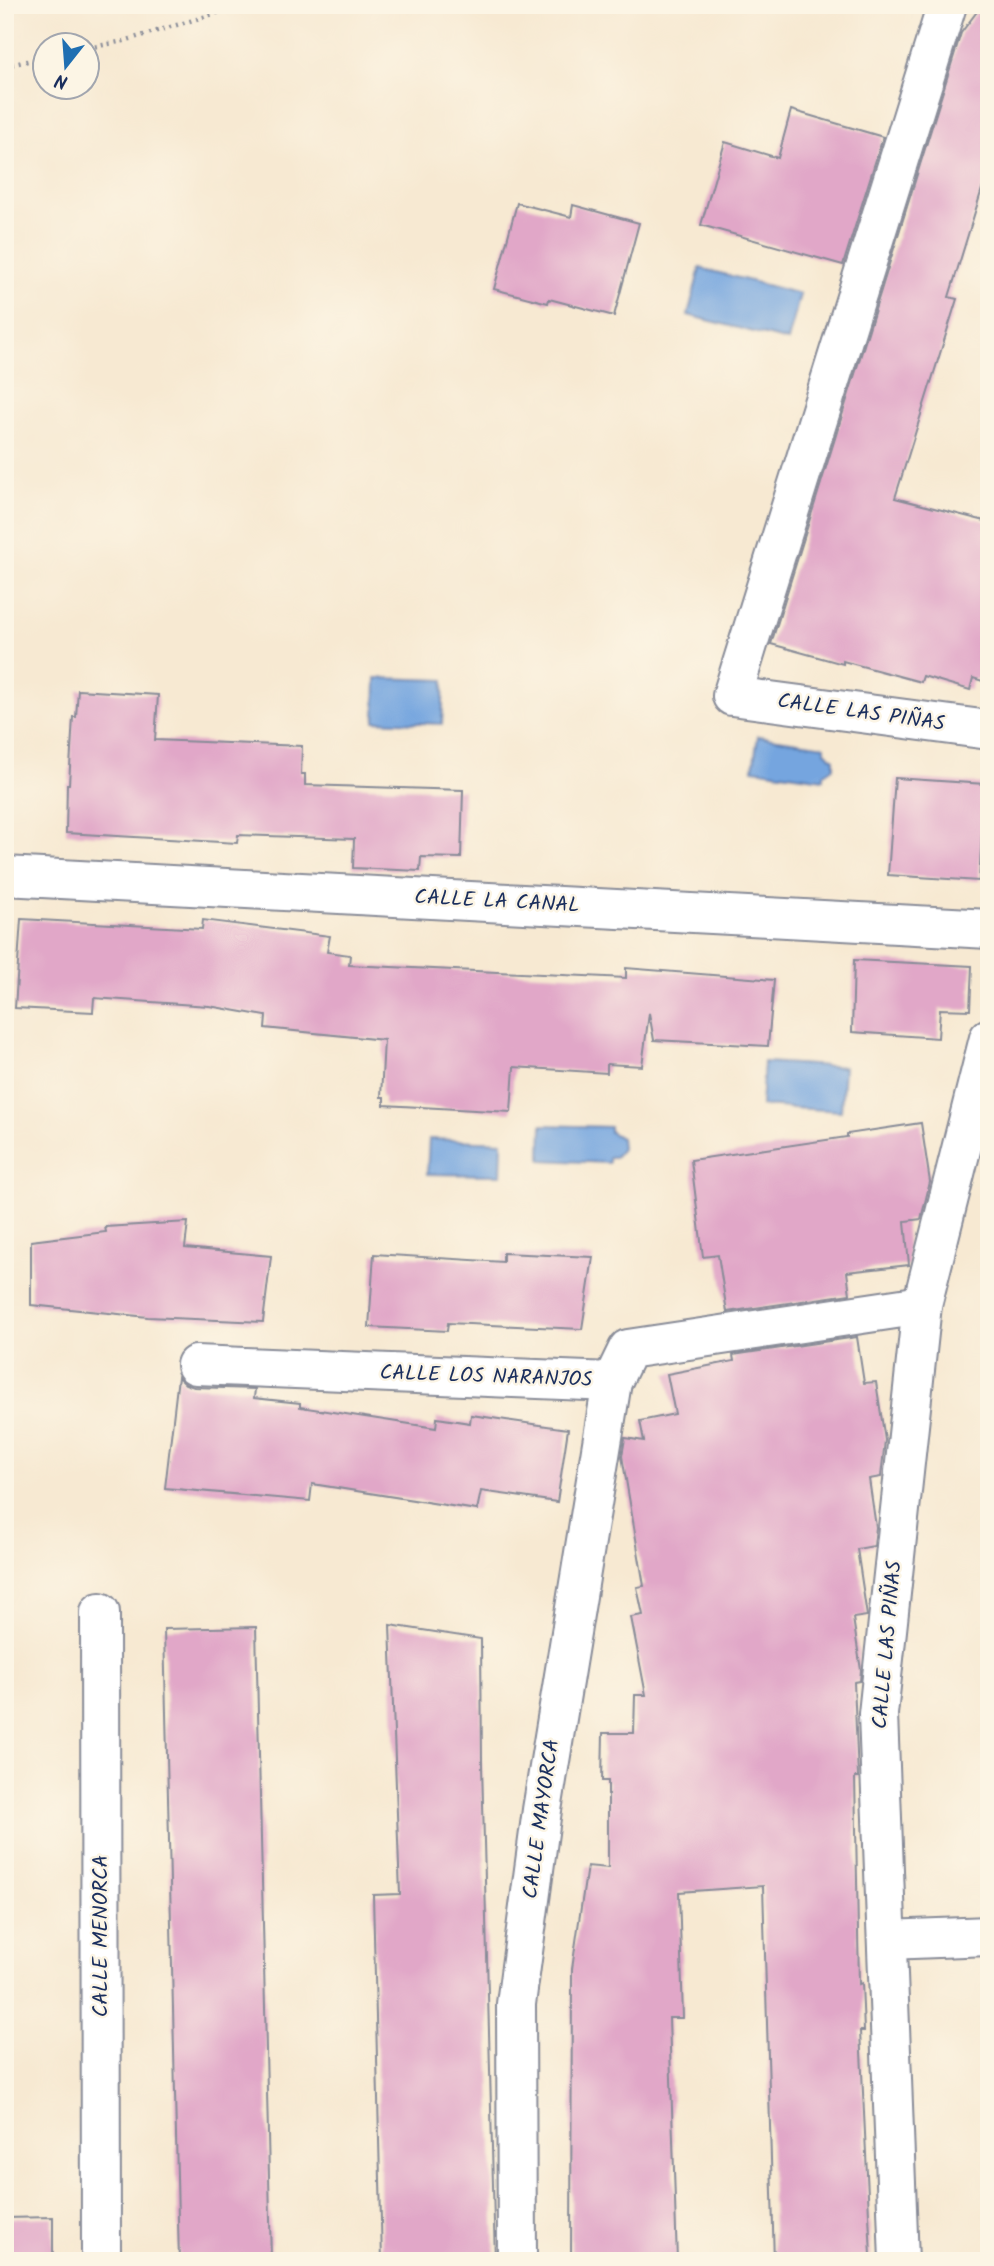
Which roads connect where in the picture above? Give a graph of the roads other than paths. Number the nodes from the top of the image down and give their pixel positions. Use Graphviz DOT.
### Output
graph roads {
  1 [pos="947,5"];
  2 [pos="989,730"];
  3 [pos="5,876"];
  4 [pos="989,929"];
  5 [pos="989,1038"];
  6 [pos="922,1305"];
  7 [pos="196,1365"];
  8 [pos="611,1382"];
  9 [pos="100,1612"];
  10 [pos="989,1936"];
  11 [pos="887,1940"];
  12 [pos="102,2261"];
  13 [pos="517,2261"];
  14 [pos="899,2261"];
  1 -- 2 [label="street, CALLE LAS PIÑAS"];
  3 -- 4 [label="street, CALLE LA CANAL"];
  5 -- 6 [label="street, CALLE LAS PIÑAS"];
  6 -- 8 [label="street, CALLE LOS NARANJOS"];
  6 -- 11 [label="street, CALLE LAS PIÑAS"];
  7 -- 8 [label="street, CALLE LOS NARANJOS"];
  8 -- 13 [label="street, CALLE MAYORCA"];
  9 -- 12 [label="street, CALLE MENORCA"];
  10 -- 11 [label="street"];
  11 -- 14 [label="street, CALLE LAS PIÑAS"];
}
